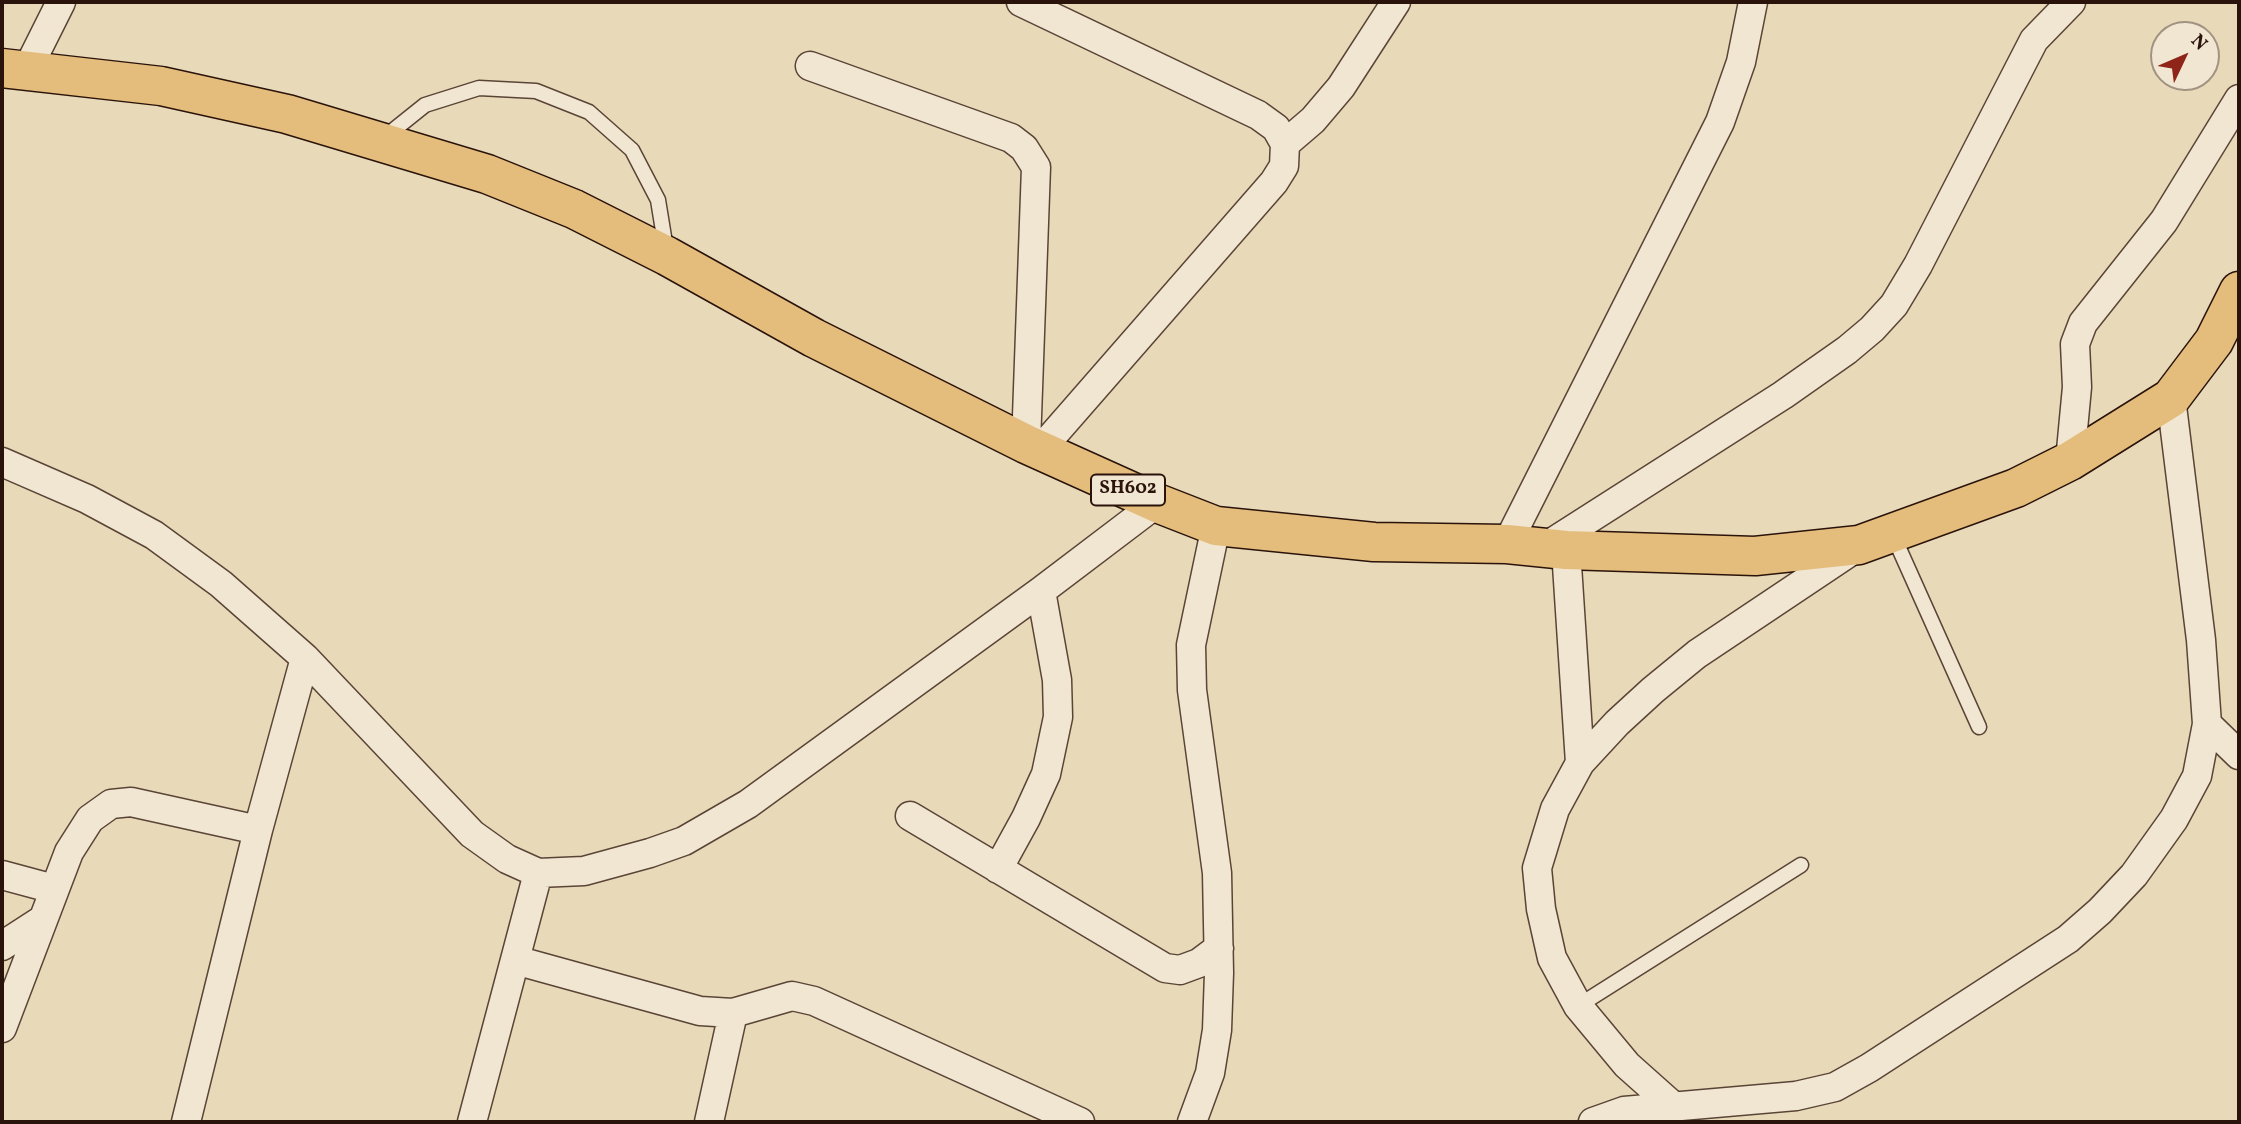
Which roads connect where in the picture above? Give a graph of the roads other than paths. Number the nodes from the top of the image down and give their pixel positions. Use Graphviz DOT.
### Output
graph roads {
  1 [pos="61,2"];
  2 [pos="1021,2"];
  3 [pos="1395,2"];
  4 [pos="1753,2"];
  5 [pos="2071,2"];
  6 [pos="810,66"];
  7 [pos="14,69"];
  8 [pos="2239,99"];
  9 [pos="381,140"];
  10 [pos="1285,144"];
  11 [pos="667,256"];
  12 [pos="2239,291"];
  13 [pos="2171,398"];
  14 [pos="1033,447"];
  15 [pos="2070,461"];
  16 [pos="2,462"];
  17 [pos="1157,503"];
  18 [pos="1216,526"];
  19 [pos="1876,539"];
  20 [pos="1538,548"];
  21 [pos="1041,591"];
  22 [pos="305,658"];
  23 [pos="2207,724"];
  24 [pos="1979,727"];
  25 [pos="2239,755"];
  26 [pos="1580,763"];
  27 [pos="910,816"];
  28 [pos="258,830"];
  29 [pos="1801,865"];
  30 [pos="998,869"];
  31 [pos="538,873"];
  32 [pos="2,875"];
  33 [pos="54,888"];
  34 [pos="42,920"];
  35 [pos="2,946"];
  36 [pos="1219,948"];
  37 [pos="515,960"];
  38 [pos="1578,1006"];
  39 [pos="733,1013"];
  40 [pos="2,1028"];
  41 [pos="1673,1106"];
  42 [pos="186,1122"];
  43 [pos="472,1122"];
  44 [pos="709,1122"];
  45 [pos="1080,1122"];
  46 [pos="1192,1122"];
  47 [pos="1593,1122"];
  1 -- 7 [label="street"];
  2 -- 10 [label="street"];
  3 -- 10 [label="street"];
  4 -- 20 [label="street"];
  5 -- 20 [label="street"];
  6 -- 14 [label="street"];
  7 -- 9 [label="main road, SH602"];
  8 -- 15 [label="street"];
  9 -- 11 [label="main road, SH602"];
  9 -- 11 [label="lane"];
  10 -- 14 [label="street"];
  11 -- 14 [label="main road, SH602"];
  12 -- 13 [label="main road, SH602"];
  13 -- 15 [label="main road, SH602"];
  13 -- 23 [label="street"];
  14 -- 17 [label="main road, SH602"];
  15 -- 19 [label="main road, SH602"];
  16 -- 22 [label="street"];
  17 -- 18 [label="main road, SH602"];
  17 -- 21 [label="street"];
  18 -- 20 [label="main road, SH602"];
  18 -- 36 [label="street"];
  19 -- 20 [label="main road, SH602"];
  19 -- 24 [label="lane"];
  19 -- 26 [label="street"];
  20 -- 26 [label="street"];
  21 -- 30 [label="street"];
  21 -- 31 [label="street"];
  22 -- 28 [label="street"];
  22 -- 31 [label="street"];
  23 -- 25 [label="street"];
  23 -- 41 [label="street"];
  26 -- 38 [label="street"];
  27 -- 30 [label="street"];
  28 -- 33 [label="street"];
  28 -- 42 [label="street"];
  29 -- 38 [label="lane"];
  30 -- 36 [label="street"];
  31 -- 37 [label="street"];
  32 -- 33 [label="street"];
  33 -- 34 [label="street"];
  34 -- 35 [label="street"];
  34 -- 40 [label="street"];
  36 -- 46 [label="street"];
  37 -- 39 [label="street"];
  37 -- 43 [label="street"];
  38 -- 41 [label="street"];
  39 -- 44 [label="street"];
  39 -- 45 [label="street"];
  41 -- 47 [label="street"];
}
